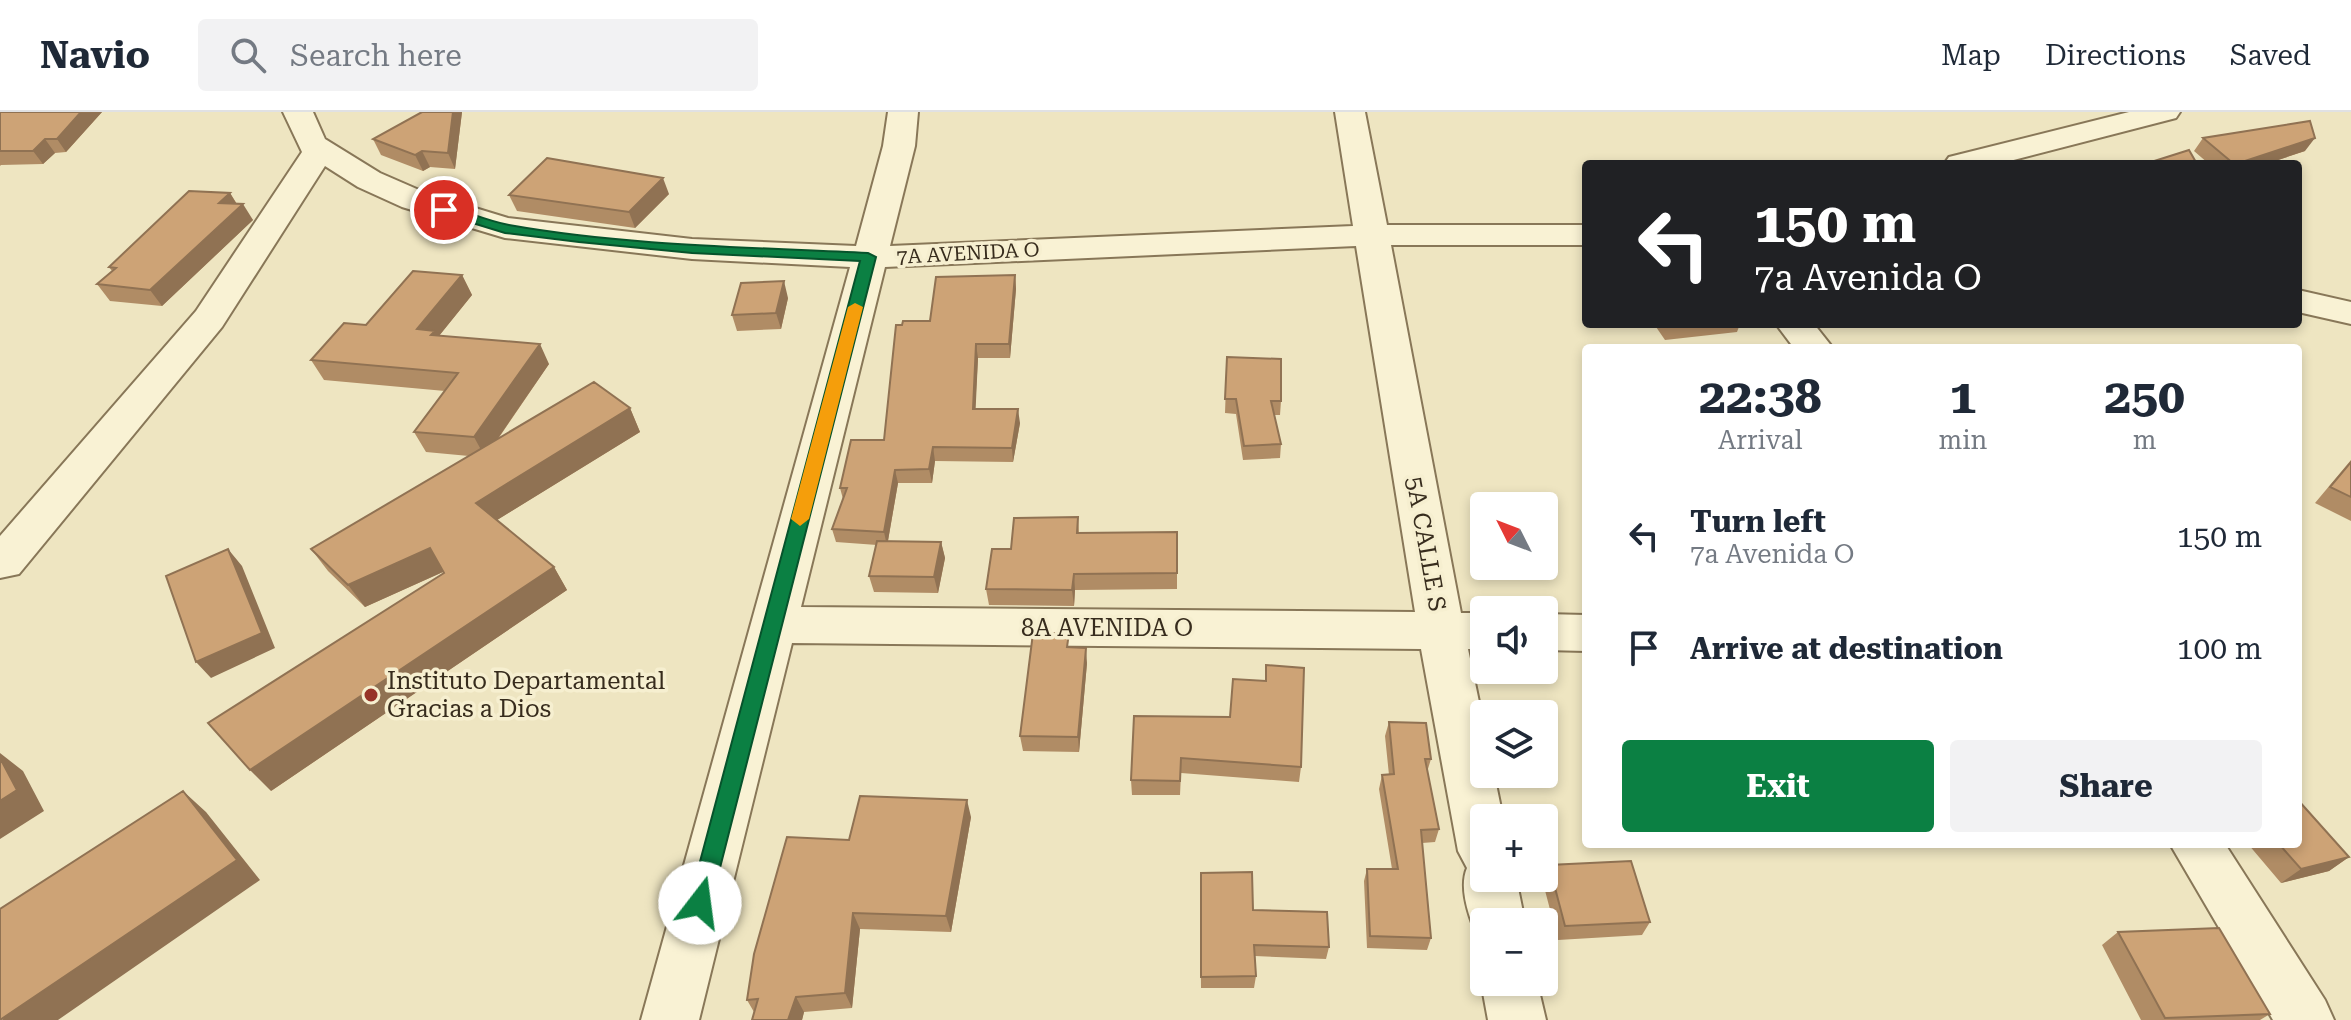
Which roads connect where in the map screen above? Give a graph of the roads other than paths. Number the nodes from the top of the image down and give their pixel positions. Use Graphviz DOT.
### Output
graph roads {
  1 [pos="298,112"];
  2 [pos="903,112"];
  3 [pos="1350,112"];
  4 [pos="2165,112"];
  5 [pos="320,149"];
  6 [pos="1976,160"];
  7 [pos="1372,235"];
  8 [pos="1582,235"];
  9 [pos="868,257"];
  10 [pos="2302,302"];
  11 [pos="2351,313"];
  12 [pos="1797,328"];
  13 [pos="1811,344"];
  14 [pos="3,562"];
  15 [pos="772,625"];
  16 [pos="1462,631"];
  17 [pos="1558,632"];
  18 [pos="1582,633"];
  19 [pos="1479,804"];
  20 [pos="2198,848"];
  21 [pos="1512,996"];
  22 [pos="670,1020"];
  23 [pos="1517,1020"];
  24 [pos="2305,1020"];
  1 -- 5 [label="street"];
  2 -- 9 [label="street"];
  3 -- 7 [label="street, 5A CALLE S"];
  4 -- 6 [label="street"];
  5 -- 9 [label="street, 7A AVENIDA O"];
  5 -- 14 [label="street"];
  7 -- 8 [label="street, 7A AVENIDA O"];
  7 -- 9 [label="street, 7A AVENIDA O"];
  7 -- 16 [label="street, 5A CALLE S"];
  9 -- 15 [label="street"];
  10 -- 11 [label="street"];
  12 -- 13 [label="street"];
  15 -- 16 [label="street, 8A AVENIDA O"];
  15 -- 22 [label="street"];
  16 -- 19 [label="street, 5A CALLE S"];
  17 -- 18 [label="street"];
  20 -- 24 [label="street"];
  21 -- 23 [label="street"];
}
